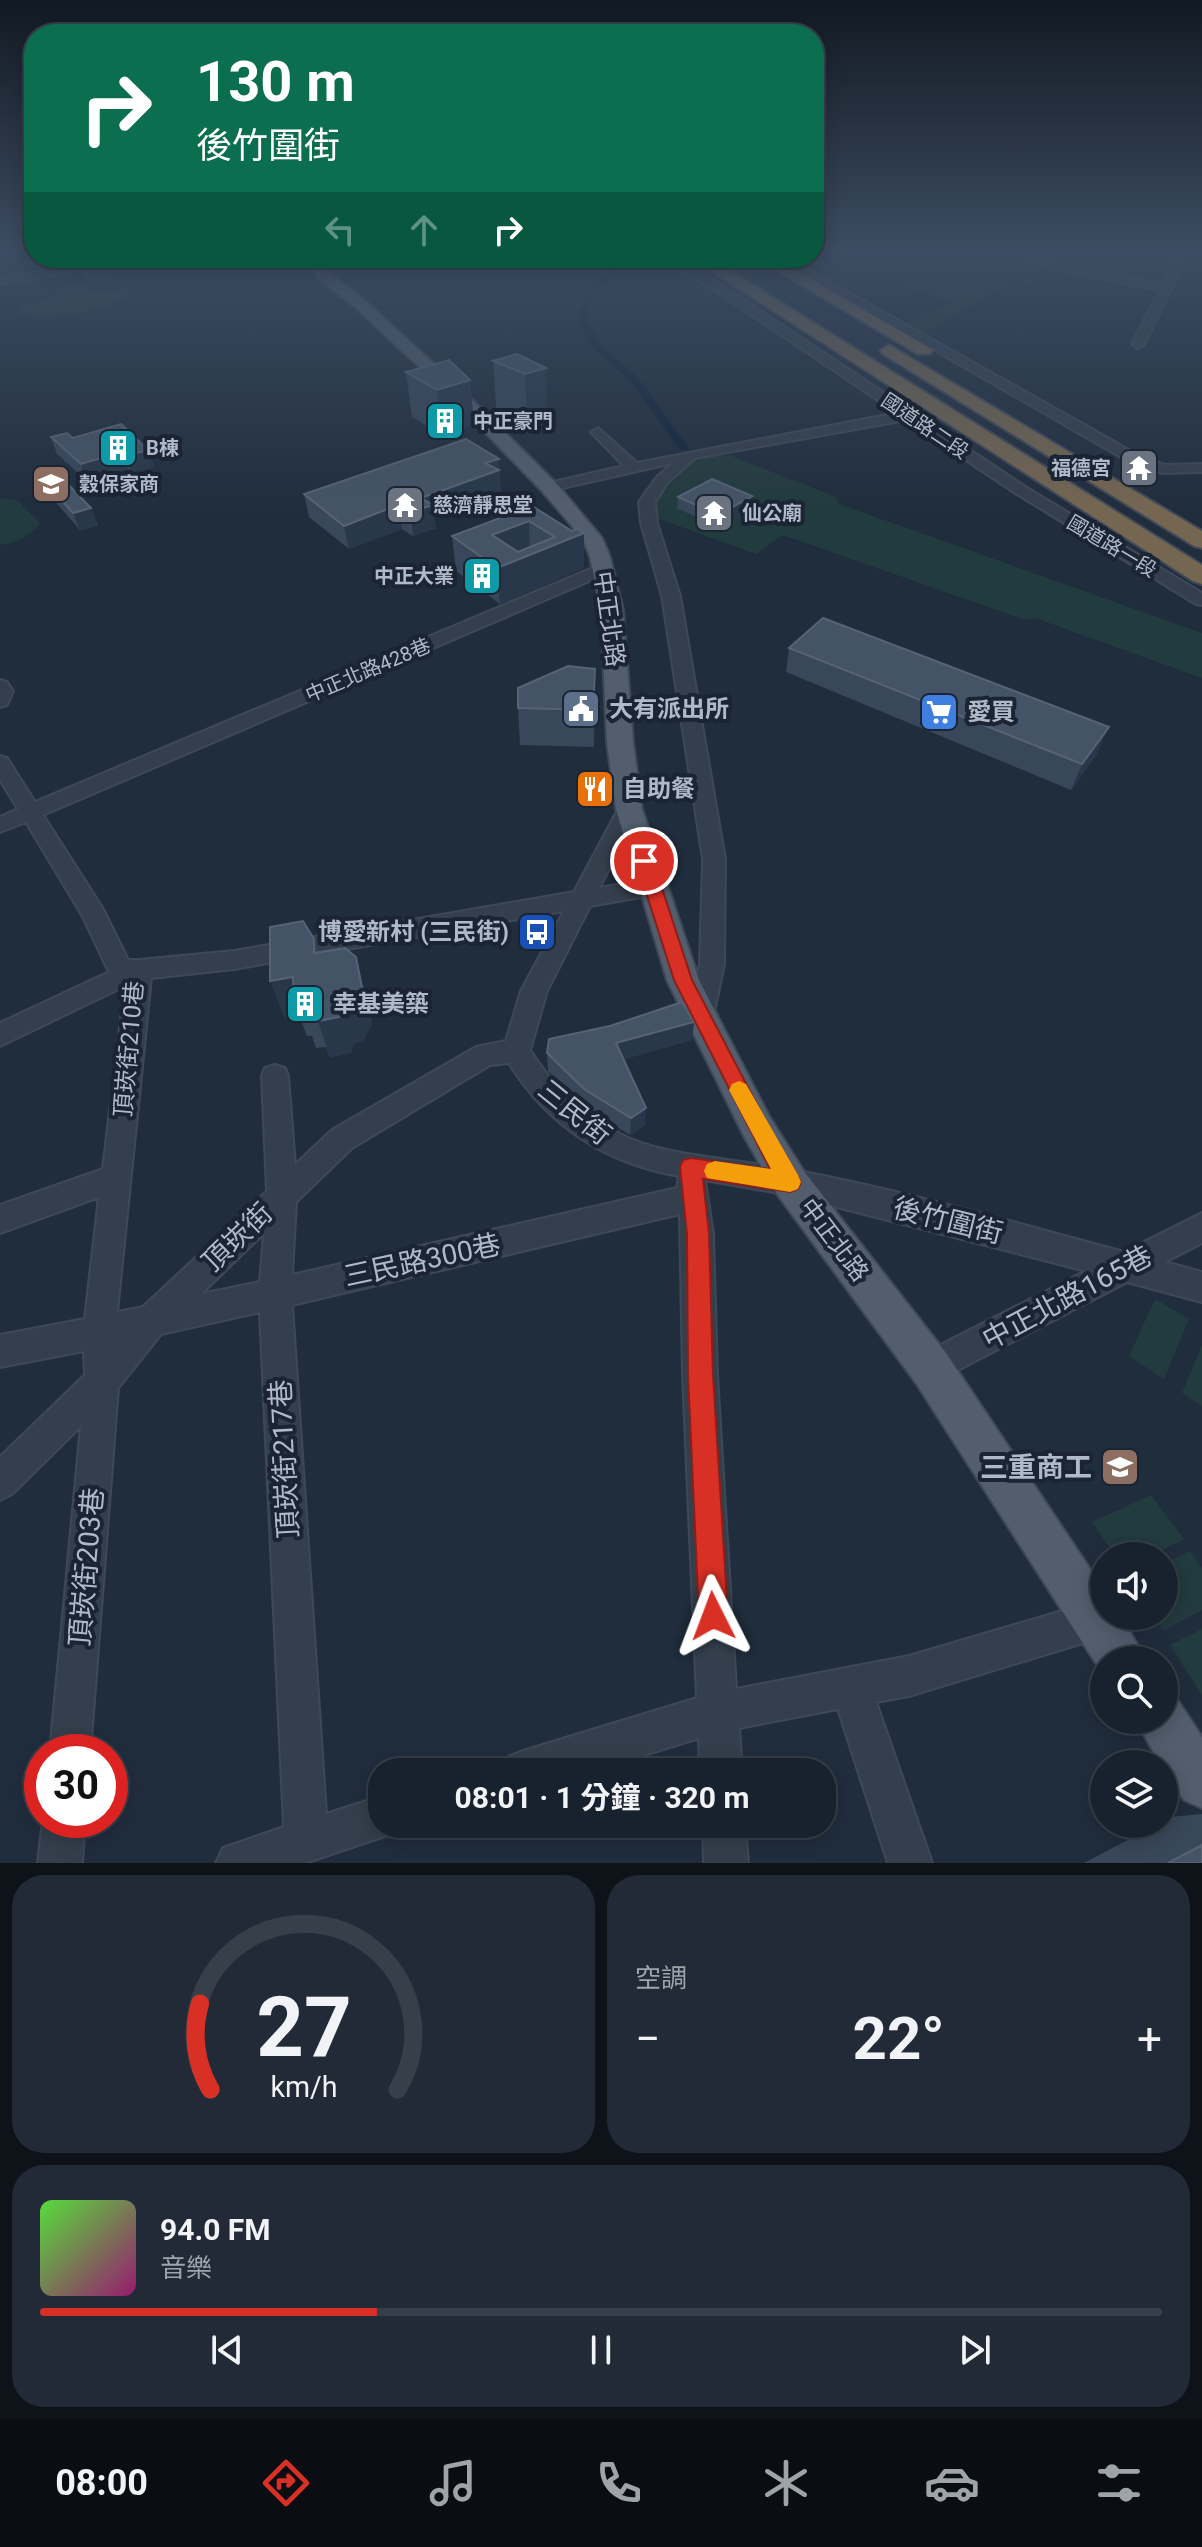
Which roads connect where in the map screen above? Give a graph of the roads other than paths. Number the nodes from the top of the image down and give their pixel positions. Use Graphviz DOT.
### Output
graph roads {
  1 [pos="397,337"];
  2 [pos="792,337"];
  3 [pos="824,337"];
  4 [pos="846,337"];
  5 [pos="866,337"];
  6 [pos="899,337"];
  7 [pos="918,337"];
  8 [pos="1142,337"];
  9 [pos="1138,344"];
  10 [pos="909,415"];
  11 [pos="598,432"];
  12 [pos="688,458"];
  13 [pos="1202,468"];
  14 [pos="635,469"];
  15 [pos="549,487"];
  16 [pos="1022,491"];
  17 [pos="1202,519"];
  18 [pos="1202,541"];
  19 [pos="1202,557"];
  20 [pos="602,569"];
  21 [pos="1202,576"];
  22 [pos="1202,600"];
  23 [pos="0,763"];
  24 [pos="629,809"];
  25 [pos="29,813"];
  26 [pos="0,825"];
  27 [pos="652,887"];
  28 [pos="584,899"];
  29 [pos="139,970"];
  30 [pos="701,1012"];
  31 [pos="0,1035"];
  32 [pos="516,1051"];
  33 [pos="275,1076"];
  34 [pos="115,1178"];
  35 [pos="692,1182"];
  36 [pos="790,1182"];
  37 [pos="282,1193"];
  38 [pos="0,1219"];
  39 [pos="1202,1227"];
  40 [pos="1123,1267"];
  41 [pos="1202,1287"];
  42 [pos="275,1291"];
  43 [pos="152,1320"];
  44 [pos="99,1332"];
  45 [pos="0,1351"];
  46 [pos="931,1368"];
  47 [pos="102,1382"];
  48 [pos="0,1482"];
  49 [pos="1090,1611"];
  50 [pos="1090,1622"];
  51 [pos="851,1688"];
  52 [pos="718,1712"];
  53 [pos="72,1734"];
  54 [pos="1170,1734"];
  55 [pos="568,1758"];
  56 [pos="720,1758"];
  57 [pos="1202,1782"];
  58 [pos="368,1821"];
  59 [pos="62,1838"];
  60 [pos="725,1838"];
  61 [pos="306,1841"];
  62 [pos="60,1863"];
  63 [pos="238,1863"];
  64 [pos="726,1863"];
  65 [pos="910,1863"];
  1 -- 15 [label="main road, 中正北路"];
  2 -- 10 [label="street, 國道路二段"];
  3 -- 21 [label="highway"];
  4 -- 19 [label="highway"];
  5 -- 18 [label="highway"];
  6 -- 17 [label="highway"];
  7 -- 13 [label="street"];
  8 -- 9 [label="street"];
  10 -- 12 [label="street"];
  10 -- 16 [label="street, 國道路二段"];
  11 -- 14 [label="street"];
  12 -- 14 [label="street"];
  12 -- 30 [label="street"];
  14 -- 15 [label="street"];
  15 -- 20 [label="main road, 中正北路"];
  16 -- 22 [label="street, 國道路一段"];
  20 -- 24 [label="main road, 中正北路"];
  20 -- 25 [label="street, 中正北路428巷"];
  23 -- 25 [label="street, 頂崁街210巷"];
  24 -- 27 [label="main road, 中正北路"];
  24 -- 28 [label="street"];
  25 -- 26 [label="street, 中正北路428巷"];
  25 -- 29 [label="street, 頂崁街210巷"];
  27 -- 28 [label="street"];
  27 -- 30 [label="main road, 中正北路"];
  28 -- 29 [label="street"];
  28 -- 32 [label="street"];
  29 -- 31 [label="street"];
  29 -- 34 [label="street, 頂崁街210巷"];
  30 -- 36 [label="main road, 中正北路"];
  32 -- 35 [label="street, 三民街"];
  32 -- 37 [label="street, 頂崁街"];
  33 -- 37 [label="street, 頂崁街217巷"];
  34 -- 38 [label="street"];
  34 -- 44 [label="street, 頂崁街210巷"];
  35 -- 36 [label="street, 後竹圍街"];
  35 -- 42 [label="street, 三民路300巷"];
  35 -- 52 [label="street"];
  36 -- 40 [label="street, 後竹圍街"];
  36 -- 46 [label="main road, 中正北路"];
  37 -- 42 [label="street, 頂崁街217巷"];
  37 -- 43 [label="street, 頂崁街"];
  39 -- 40 [label="street, 中正北路165巷"];
  40 -- 41 [label="street, 後竹圍街"];
  40 -- 46 [label="street, 中正北路165巷"];
  42 -- 43 [label="street, 三民路300巷"];
  42 -- 61 [label="street, 頂崁街217巷"];
  43 -- 44 [label="street, 三民路300巷"];
  43 -- 47 [label="street, 頂崁街"];
  44 -- 45 [label="street, 三民路300巷"];
  44 -- 47 [label="street, 頂崁街210巷"];
  46 -- 49 [label="main road, 中正北路"];
  47 -- 48 [label="street, 頂崁街"];
  47 -- 53 [label="street, 頂崁街203巷"];
  50 -- 51 [label="street"];
  51 -- 52 [label="street"];
  51 -- 65 [label="street"];
  52 -- 55 [label="street"];
  52 -- 56 [label="street"];
  54 -- 57 [label="main road"];
  58 -- 61 [label="street"];
  59 -- 62 [label="street"];
  60 -- 64 [label="street"];
  61 -- 63 [label="street"];
}
